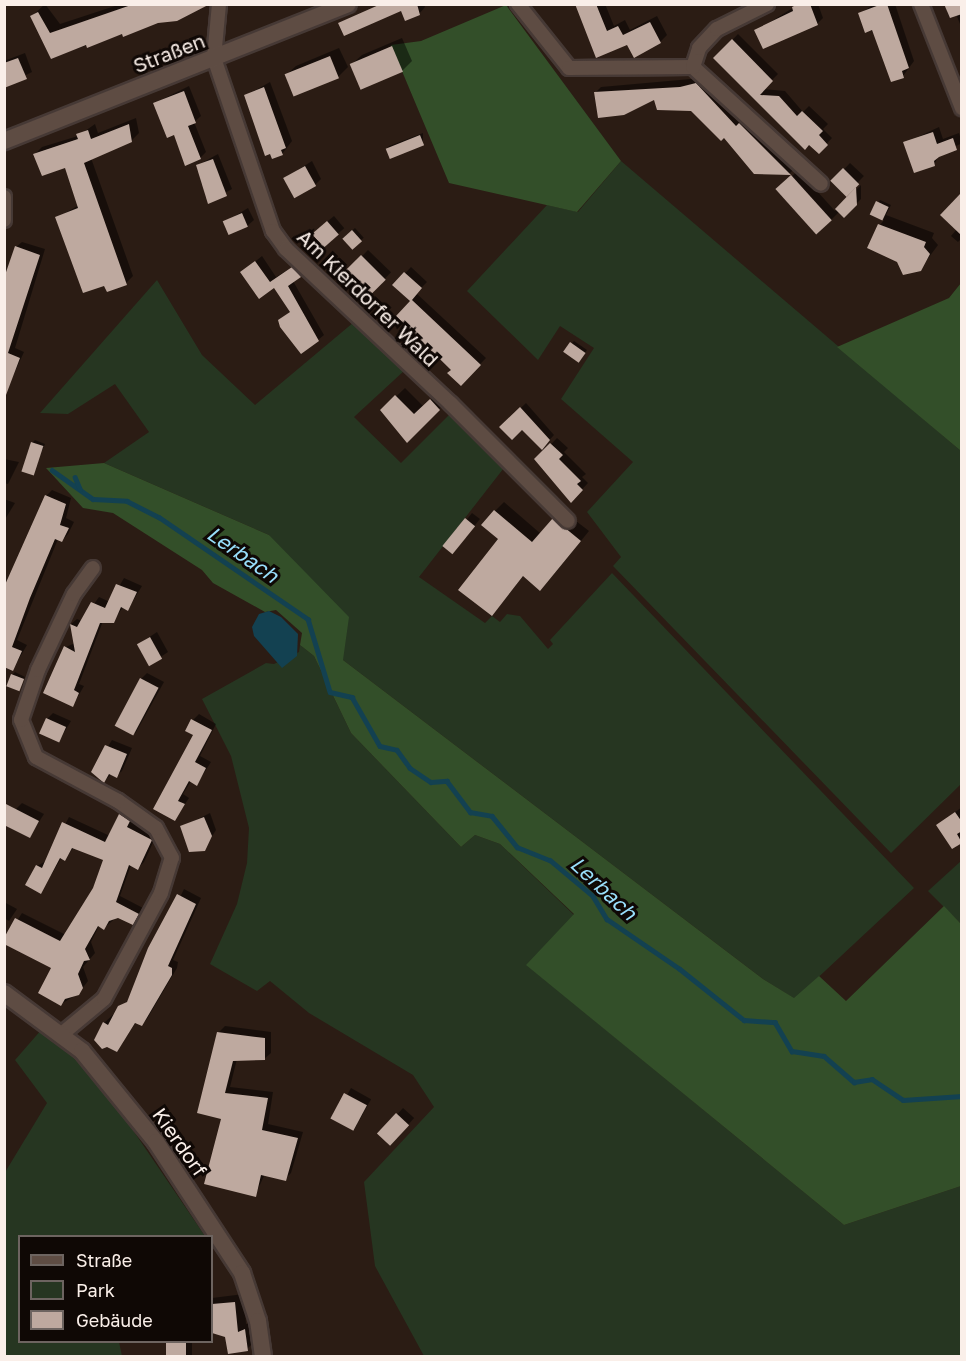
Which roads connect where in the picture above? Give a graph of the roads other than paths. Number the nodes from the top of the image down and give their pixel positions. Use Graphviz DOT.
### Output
graph roads {
  1 [pos="219,4"];
  2 [pos="348,4"];
  3 [pos="518,4"];
  4 [pos="767,4"];
  5 [pos="921,4"];
  6 [pos="214,58"];
  7 [pos="693,67"];
  8 [pos="962,108"];
  9 [pos="4,141"];
  10 [pos="821,184"];
  11 [pos="4,197"];
  12 [pos="4,220"];
  13 [pos="568,520"];
  14 [pos="93,568"];
  15 [pos="4,993"];
  16 [pos="63,1033"];
  17 [pos="263,1356"];
  1 -- 6 [label="street"];
  2 -- 6 [label="main road, Straßen"];
  3 -- 7 [label="street"];
  4 -- 7 [label="street"];
  5 -- 8 [label="street"];
  6 -- 9 [label="main road, Straßen"];
  6 -- 13 [label="street, Am Kierdorfer Wald"];
  7 -- 10 [label="street"];
  11 -- 12 [label="street"];
  14 -- 16 [label="street"];
  15 -- 16 [label="main road, Kierdorf"];
  16 -- 17 [label="main road, Kierdorf"];
}
